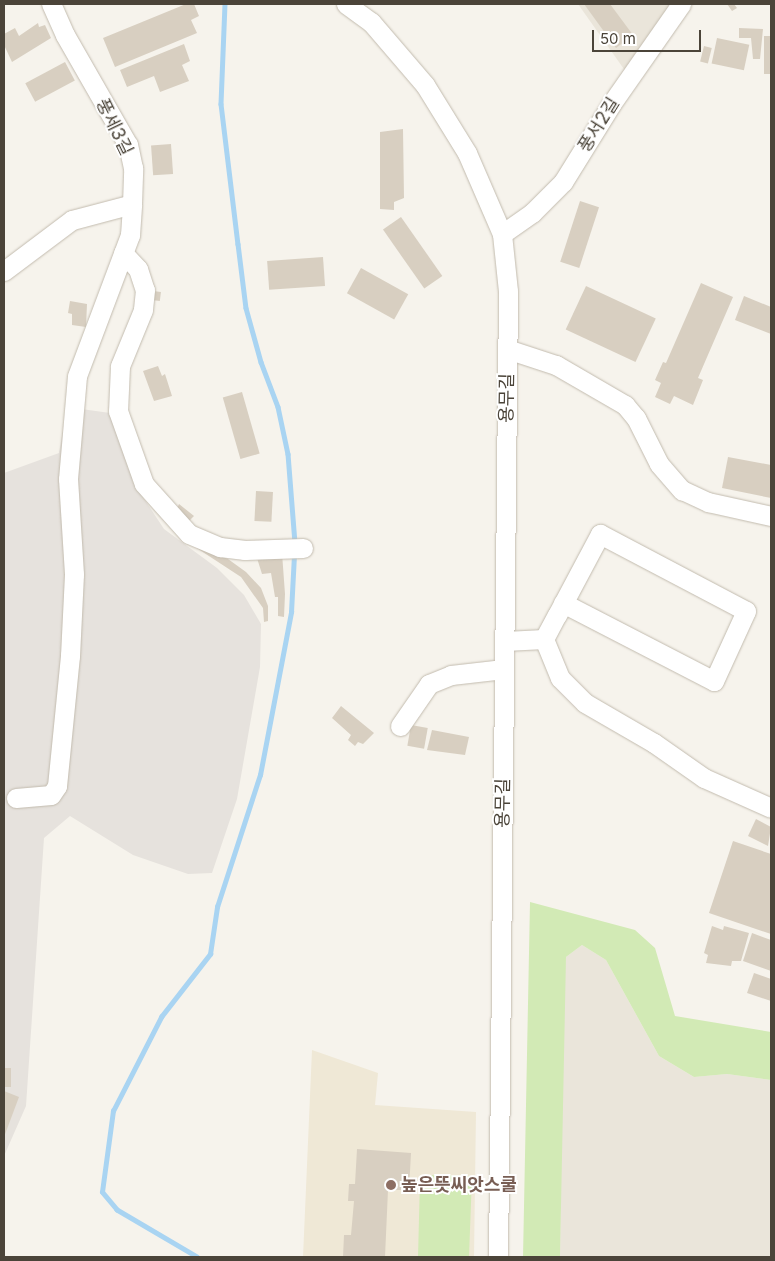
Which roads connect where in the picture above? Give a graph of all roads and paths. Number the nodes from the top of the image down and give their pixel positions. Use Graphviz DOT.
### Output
graph roads {
  1 [pos="51,4"];
  2 [pos="346,4"];
  3 [pos="681,4"];
  4 [pos="132,204"];
  5 [pos="502,234"];
  6 [pos="123,254"];
  7 [pos="4,271"];
  8 [pos="507,349"];
  9 [pos="771,516"];
  10 [pos="294,548"];
  11 [pos="563,603"];
  12 [pos="544,639"];
  13 [pos="504,641"];
  14 [pos="504,669"];
  15 [pos="400,726"];
  16 [pos="16,798"];
  17 [pos="771,808"];
  18 [pos="498,1257"];
  1 -- 4 [label="street, 풍세3길"];
  2 -- 5 [label="street, 용무길"];
  3 -- 5 [label="street, 풍서2길"];
  4 -- 6 [label="street, 풍세3길"];
  4 -- 7 [label="street"];
  5 -- 8 [label="street, 용무길"];
  6 -- 10 [label="street"];
  6 -- 16 [label="street, 풍세3길"];
  8 -- 9 [label="street, 용무길"];
  8 -- 13 [label="street, 용무길"];
  11 -- 11 [label="street"];
  11 -- 12 [label="street"];
  12 -- 13 [label="street"];
  12 -- 17 [label="street"];
  13 -- 14 [label="street, 용무길"];
  14 -- 15 [label="street"];
  14 -- 18 [label="street, 용무길"];
}
